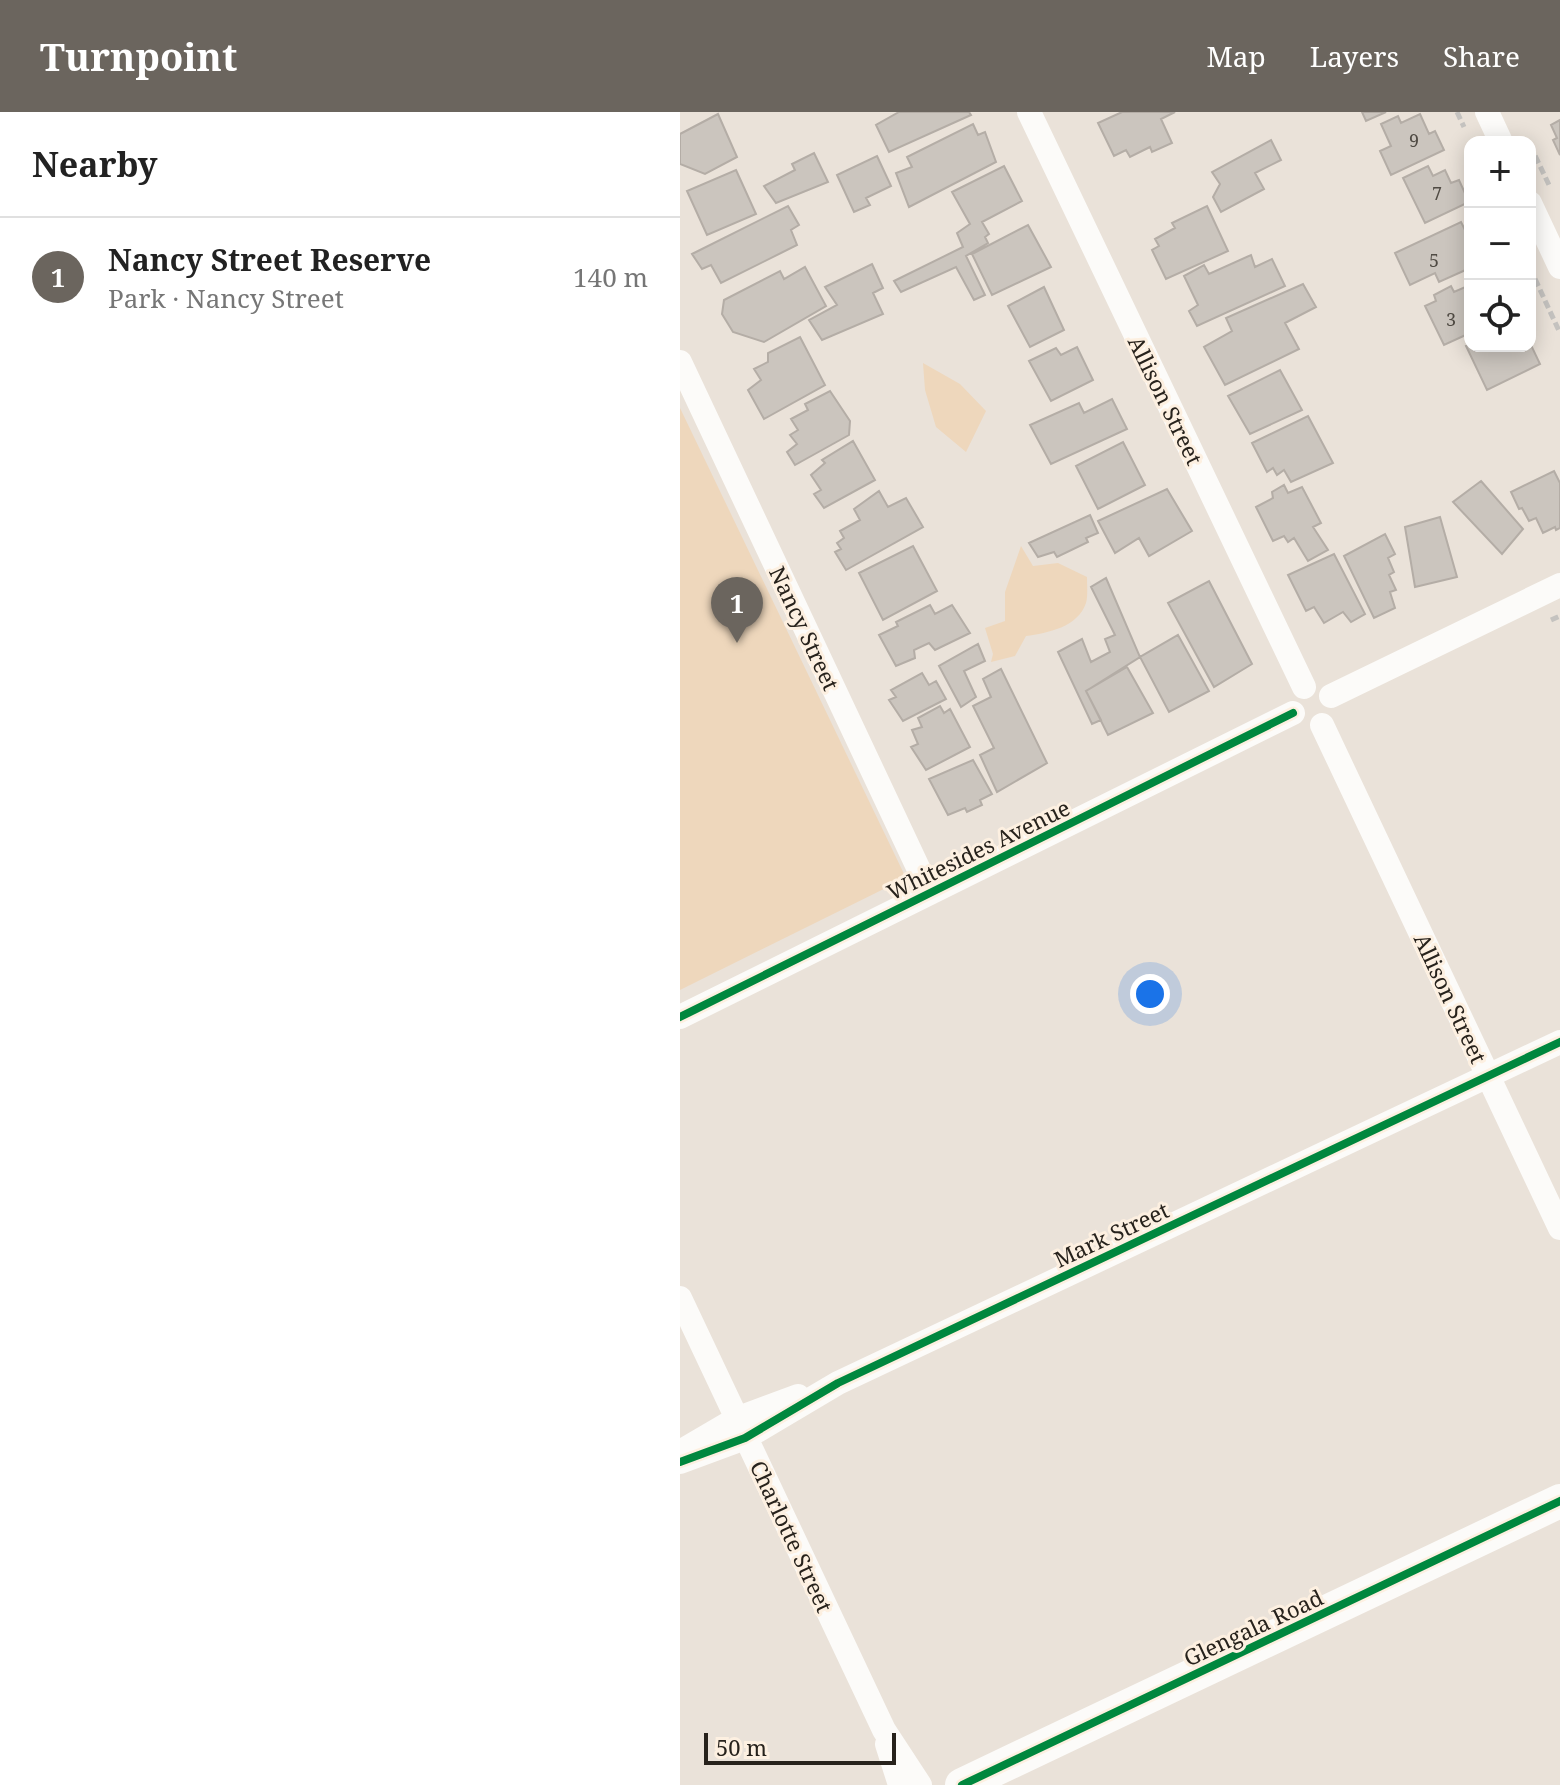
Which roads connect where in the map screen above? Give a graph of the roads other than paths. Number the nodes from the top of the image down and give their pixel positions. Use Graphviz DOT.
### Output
graph roads {
  1 [pos="1029,112"];
  2 [pos="1487,112"];
  3 [pos="1498,136"];
  4 [pos="1532,208"];
  5 [pos="1560,267"];
  6 [pos="680,362"];
  7 [pos="1560,585"];
  8 [pos="1304,687"];
  9 [pos="1331,696"];
  10 [pos="1293,713"];
  11 [pos="1322,725"];
  12 [pos="930,893"];
  13 [pos="680,1017"];
  14 [pos="1560,1042"];
  15 [pos="1488,1076"];
  16 [pos="1560,1228"];
  17 [pos="680,1298"];
  18 [pos="741,1428"];
  19 [pos="680,1452"];
  20 [pos="680,1462"];
  21 [pos="1560,1501"];
  22 [pos="884,1730"];
  23 [pos="900,1785"];
  24 [pos="920,1785"];
  25 [pos="962,1785"];
  1 -- 8 [label="street, Allison Street"];
  2 -- 3 [label="street"];
  4 -- 5 [label="street"];
  6 -- 12 [label="street, Nancy Street"];
  7 -- 9 [label="street"];
  8 -- 9 [label="street"];
  8 -- 10 [label="street"];
  9 -- 11 [label="street"];
  10 -- 11 [label="street"];
  10 -- 12 [label="street, Whitesides Avenue"];
  11 -- 15 [label="street, Allison Street"];
  12 -- 13 [label="street, Whitesides Avenue"];
  14 -- 15 [label="street, Mark Street"];
  15 -- 16 [label="street, Allison Street"];
  15 -- 18 [label="street, Mark Street"];
  17 -- 18 [label="street, Charlotte Street"];
  18 -- 19 [label="street, Mark Street"];
  18 -- 20 [label="street, Mark Street"];
  18 -- 22 [label="street, Charlotte Street"];
  21 -- 25 [label="street, Glengala Road"];
  22 -- 23 [label="street, Charlotte Street"];
  22 -- 24 [label="street, Charlotte Street"];
}
